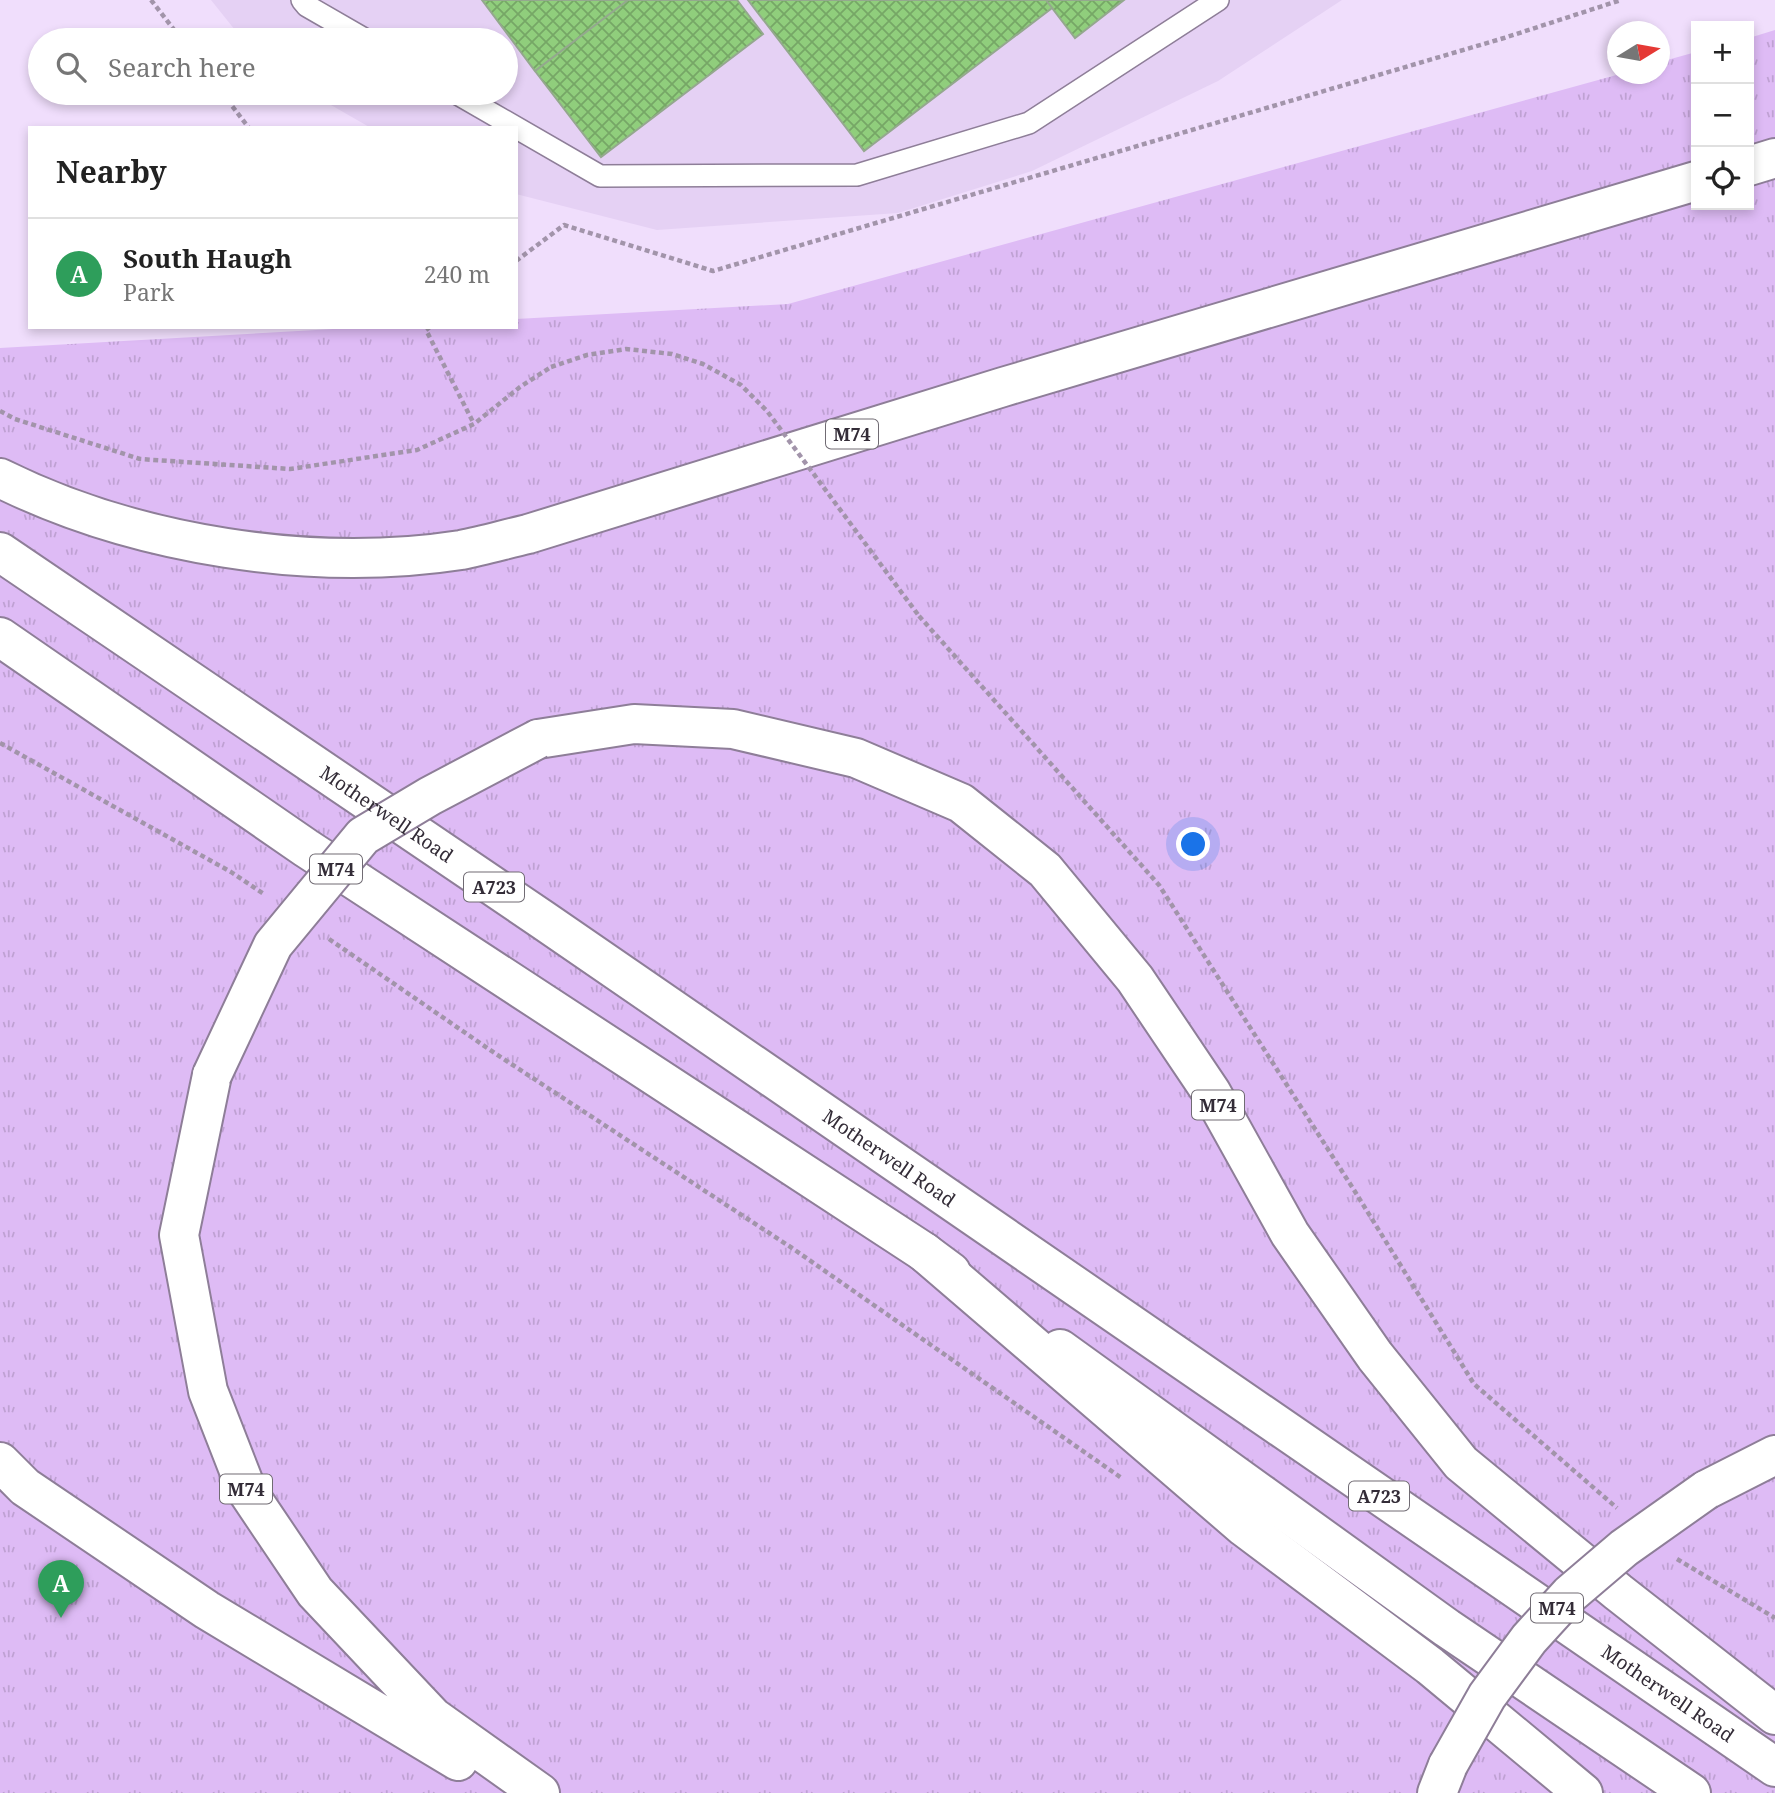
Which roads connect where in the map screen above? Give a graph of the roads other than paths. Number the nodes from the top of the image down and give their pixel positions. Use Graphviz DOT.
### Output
graph roads {
  1 [pos="302,0"];
  2 [pos="1218,0"];
  3 [pos="345,28"];
  4 [pos="477,105"];
  5 [pos="513,126"];
  6 [pos="518,129"];
  7 [pos="1775,158"];
  8 [pos="1754,164"];
  9 [pos="1691,182"];
  10 [pos="0,478"];
  11 [pos="0,552"];
  12 [pos="0,638"];
  13 [pos="924,1252"];
  14 [pos="1775,1455"];
  15 [pos="0,1462"];
  16 [pos="1775,1715"];
  17 [pos="1775,1767"];
  18 [pos="1443,1779"];
  19 [pos="511,1793"];
  20 [pos="540,1793"];
  21 [pos="1583,1793"];
  22 [pos="1691,1793"];
  1 -- 3 [label="lane"];
  2 -- 6 [label="lane"];
  4 -- 5 [label="lane"];
  7 -- 8 [label="main road"];
  9 -- 10 [label="main road, M74"];
  11 -- 17 [label="main road, Motherwell Road / A723"];
  12 -- 13 [label="main road"];
  13 -- 21 [label="main road"];
  13 -- 22 [label="main road"];
  14 -- 18 [label="main road, M74, bridge"];
  15 -- 19 [label="main road"];
  16 -- 20 [label="main road, M74, bridge"];
}
